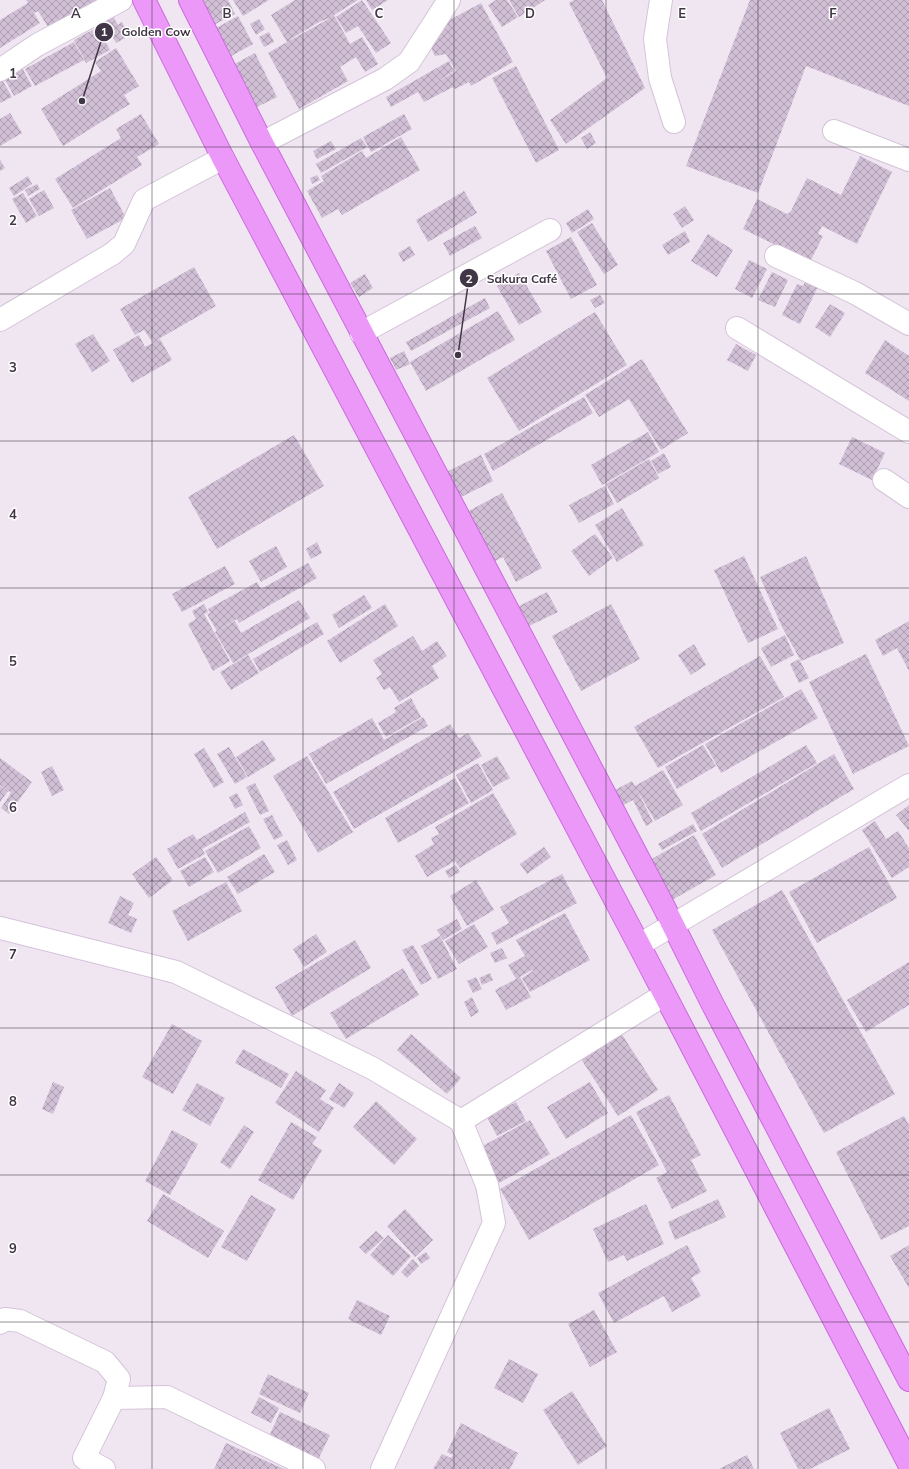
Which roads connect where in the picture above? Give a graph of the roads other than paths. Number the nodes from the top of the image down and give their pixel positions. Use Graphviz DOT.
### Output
graph roads {
  1 [pos="121,0"];
  2 [pos="144,0"];
  3 [pos="190,0"];
  4 [pos="449,0"];
  5 [pos="661,0"];
  6 [pos="0,70"];
  7 [pos="674,122"];
  8 [pos="834,131"];
  9 [pos="262,143"];
  10 [pos="222,158"];
  11 [pos="909,160"];
  12 [pos="550,230"];
  13 [pos="776,256"];
  14 [pos="0,320"];
  15 [pos="909,324"];
  16 [pos="737,328"];
  17 [pos="362,333"];
  18 [pos="909,432"];
  19 [pos="884,480"];
  20 [pos="909,497"];
  21 [pos="909,785"];
  22 [pos="673,925"];
  23 [pos="0,928"];
  24 [pos="639,944"];
  25 [pos="664,995"];
  26 [pos="460,1121"];
  27 [pos="0,1323"];
  28 [pos="909,1380"];
  29 [pos="114,1398"];
  30 [pos="79,1463"];
  31 [pos="909,1464"];
  32 [pos="104,1469"];
  33 [pos="314,1469"];
  34 [pos="382,1469"];
  1 -- 6 [label="street"];
  2 -- 10 [label="main road"];
  3 -- 9 [label="main road"];
  4 -- 9 [label="street"];
  5 -- 7 [label="street"];
  8 -- 11 [label="street"];
  9 -- 17 [label="main road"];
  10 -- 14 [label="street"];
  10 -- 24 [label="main road"];
  12 -- 17 [label="street"];
  13 -- 15 [label="street"];
  16 -- 18 [label="street"];
  17 -- 22 [label="main road"];
  19 -- 20 [label="street"];
  21 -- 22 [label="street"];
  22 -- 24 [label="street"];
  22 -- 28 [label="main road"];
  23 -- 26 [label="street"];
  24 -- 25 [label="main road"];
  25 -- 26 [label="street"];
  25 -- 31 [label="main road"];
  26 -- 34 [label="street"];
  27 -- 29 [label="street"];
  29 -- 30 [label="street"];
  29 -- 33 [label="street"];
  30 -- 32 [label="street"];
}
